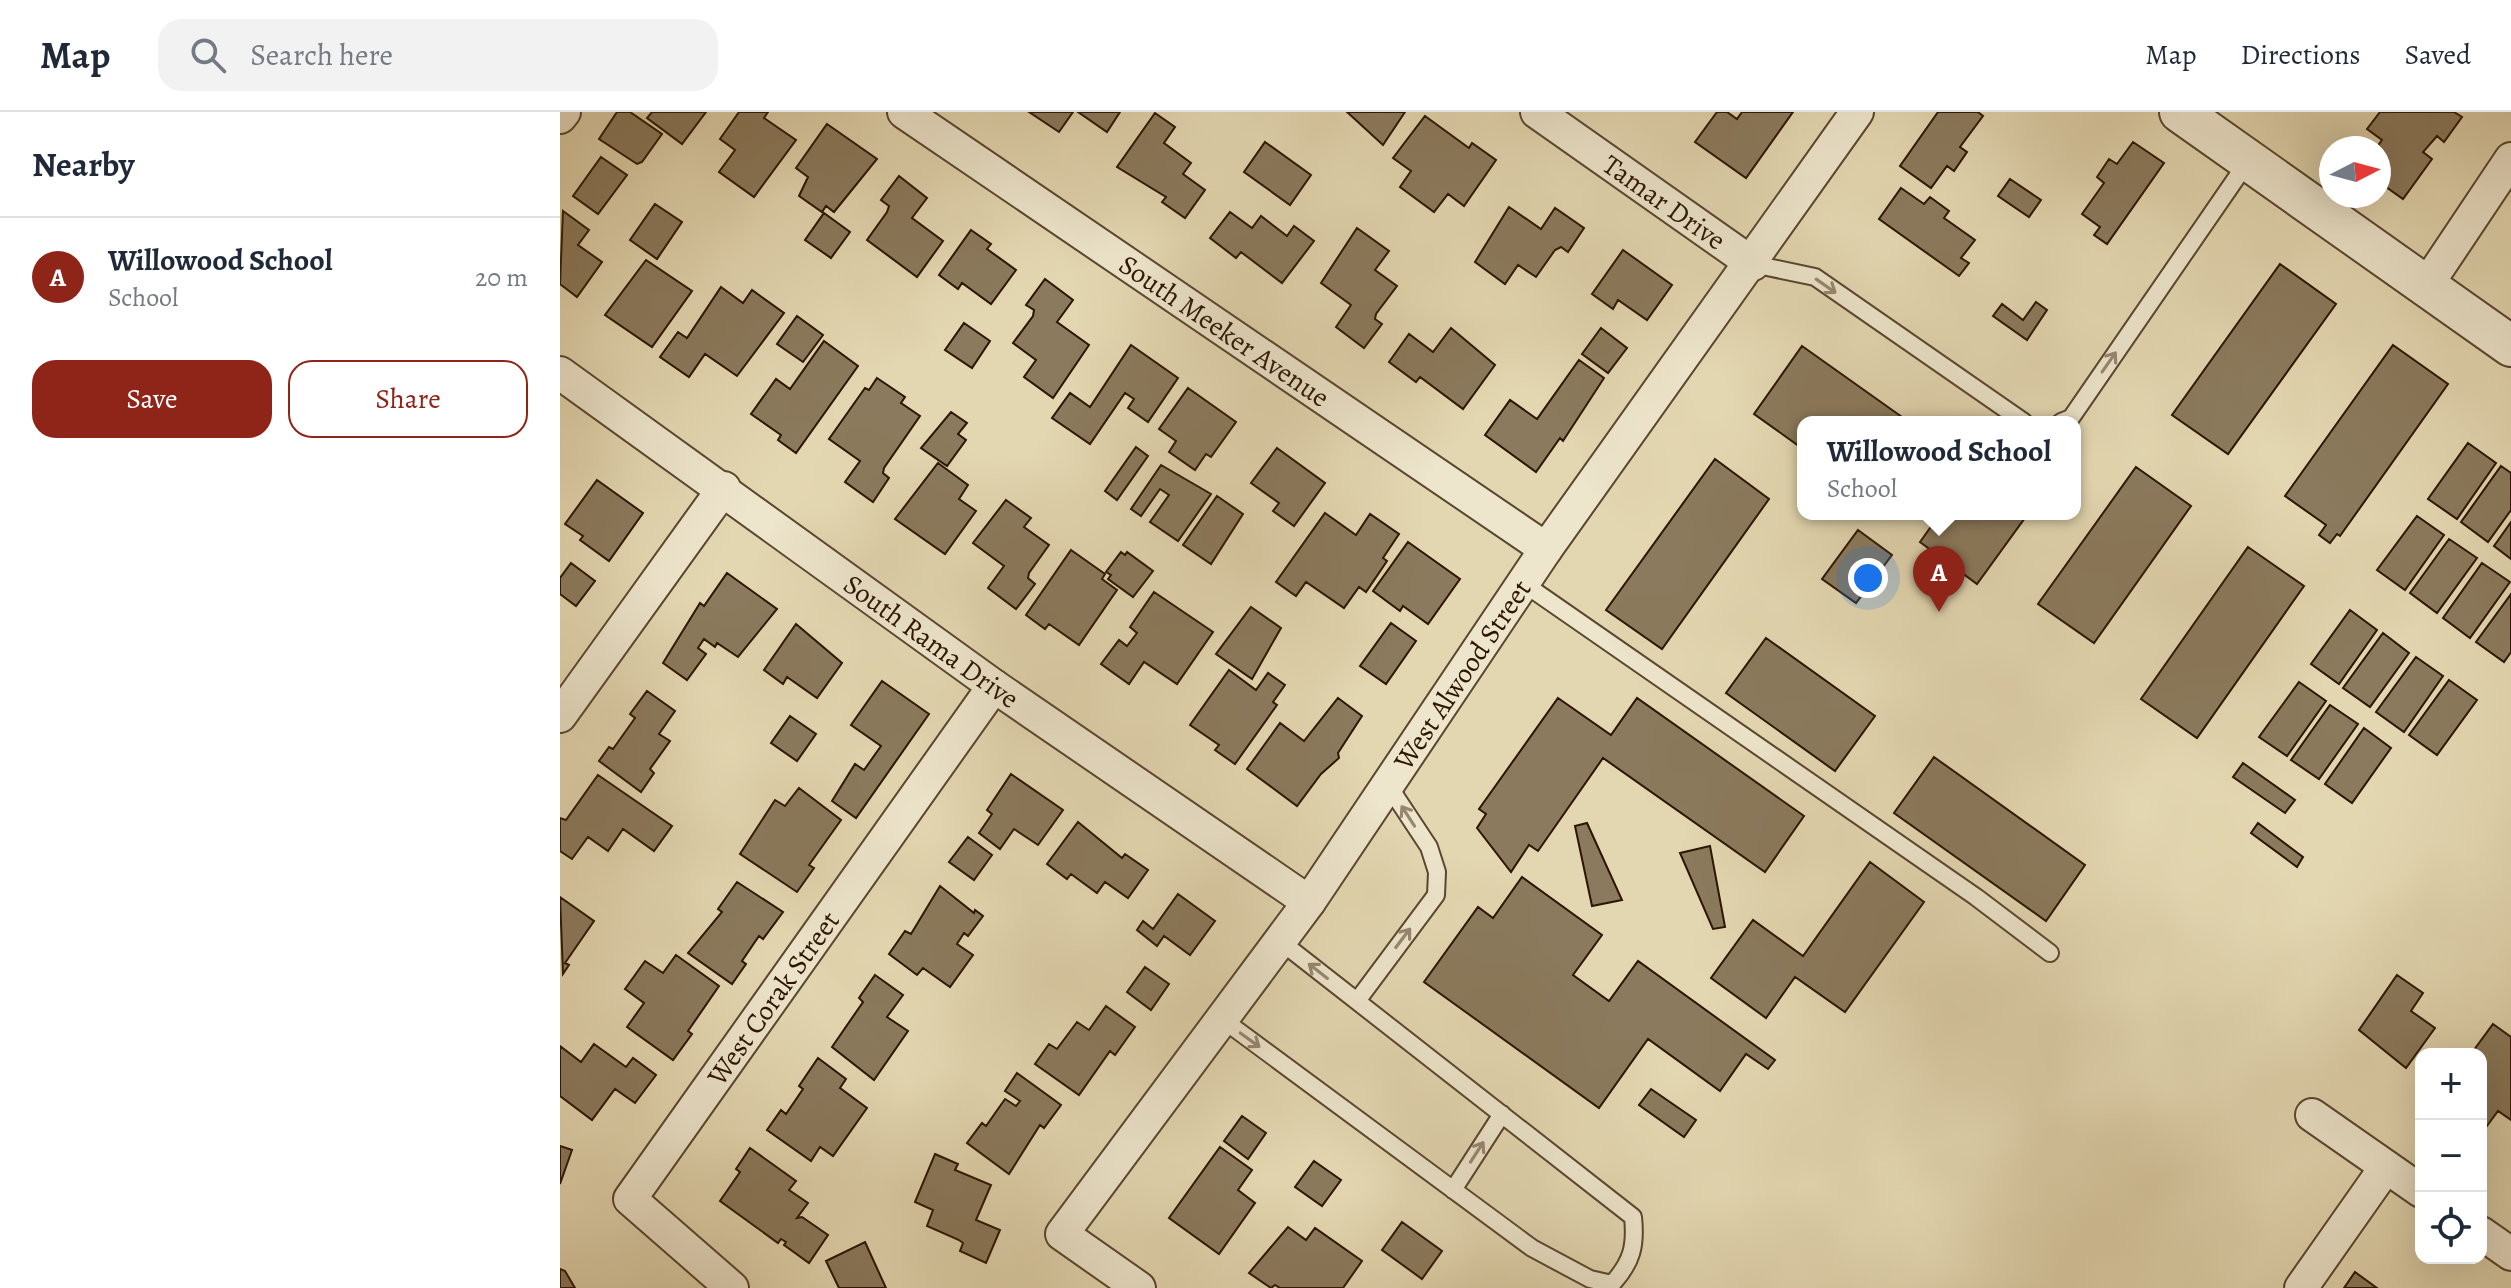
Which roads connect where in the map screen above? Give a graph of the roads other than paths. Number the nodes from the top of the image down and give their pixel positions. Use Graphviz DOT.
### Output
graph roads {
  1 [pos="564,112"];
  2 [pos="904,112"];
  3 [pos="1537,112"];
  4 [pos="1857,112"];
  5 [pos="2180,112"];
  6 [pos="560,117"];
  7 [pos="2511,159"];
  8 [pos="2249,161"];
  9 [pos="1753,264"];
  10 [pos="2426,286"];
  11 [pos="2511,346"];
  12 [pos="560,373"];
  13 [pos="2015,416"];
  14 [pos="2072,416"];
  15 [pos="724,488"];
  16 [pos="1546,549"];
  17 [pos="1523,583"];
  18 [pos="994,686"];
  19 [pos="560,716"];
  20 [pos="1388,785"];
  21 [pos="1309,902"];
  22 [pos="1280,941"];
  23 [pos="2050,953"];
  24 [pos="1357,1001"];
  25 [pos="1222,1019"];
  26 [pos="1502,1114"];
  27 [pos="2312,1115"];
  28 [pos="2386,1167"];
  29 [pos="2415,1187"];
  30 [pos="1453,1190"];
  31 [pos="2487,1237"];
  32 [pos="2511,1254"];
  33 [pos="732,1288"];
  34 [pos="1139,1288"];
  35 [pos="2301,1288"];
  1 -- 6 [label="street"];
  2 -- 16 [label="street, South Meeker Avenue"];
  3 -- 9 [label="street, Tamar Drive"];
  4 -- 9 [label="street, West Alwood Street"];
  5 -- 8 [label="street"];
  7 -- 10 [label="street"];
  8 -- 10 [label="street"];
  14 -- 8 [label="lane, one-way"];
  9 -- 13 [label="lane, one-way"];
  9 -- 16 [label="street, West Alwood Street"];
  10 -- 11 [label="street"];
  12 -- 15 [label="street, South Rama Drive"];
  15 -- 18 [label="street, South Rama Drive"];
  15 -- 19 [label="street"];
  16 -- 17 [label="street, West Alwood Street"];
  17 -- 20 [label="street, West Alwood Street"];
  17 -- 23 [label="lane"];
  18 -- 21 [label="street, South Rama Drive"];
  18 -- 33 [label="street, West Corak Street"];
  20 -- 21 [label="street, West Alwood Street"];
  24 -- 20 [label="lane, one-way"];
  21 -- 22 [label="street, West Alwood Street"];
  24 -- 22 [label="lane, one-way"];
  22 -- 25 [label="street, West Alwood Street"];
  24 -- 26 [label="lane"];
  25 -- 30 [label="lane, one-way"];
  25 -- 34 [label="street, West Alwood Street"];
  30 -- 26 [label="lane, one-way"];
  26 -- 30 [label="lane"];
  27 -- 28 [label="street"];
  28 -- 29 [label="street"];
  28 -- 35 [label="street"];
  31 -- 32 [label="street"];
}
